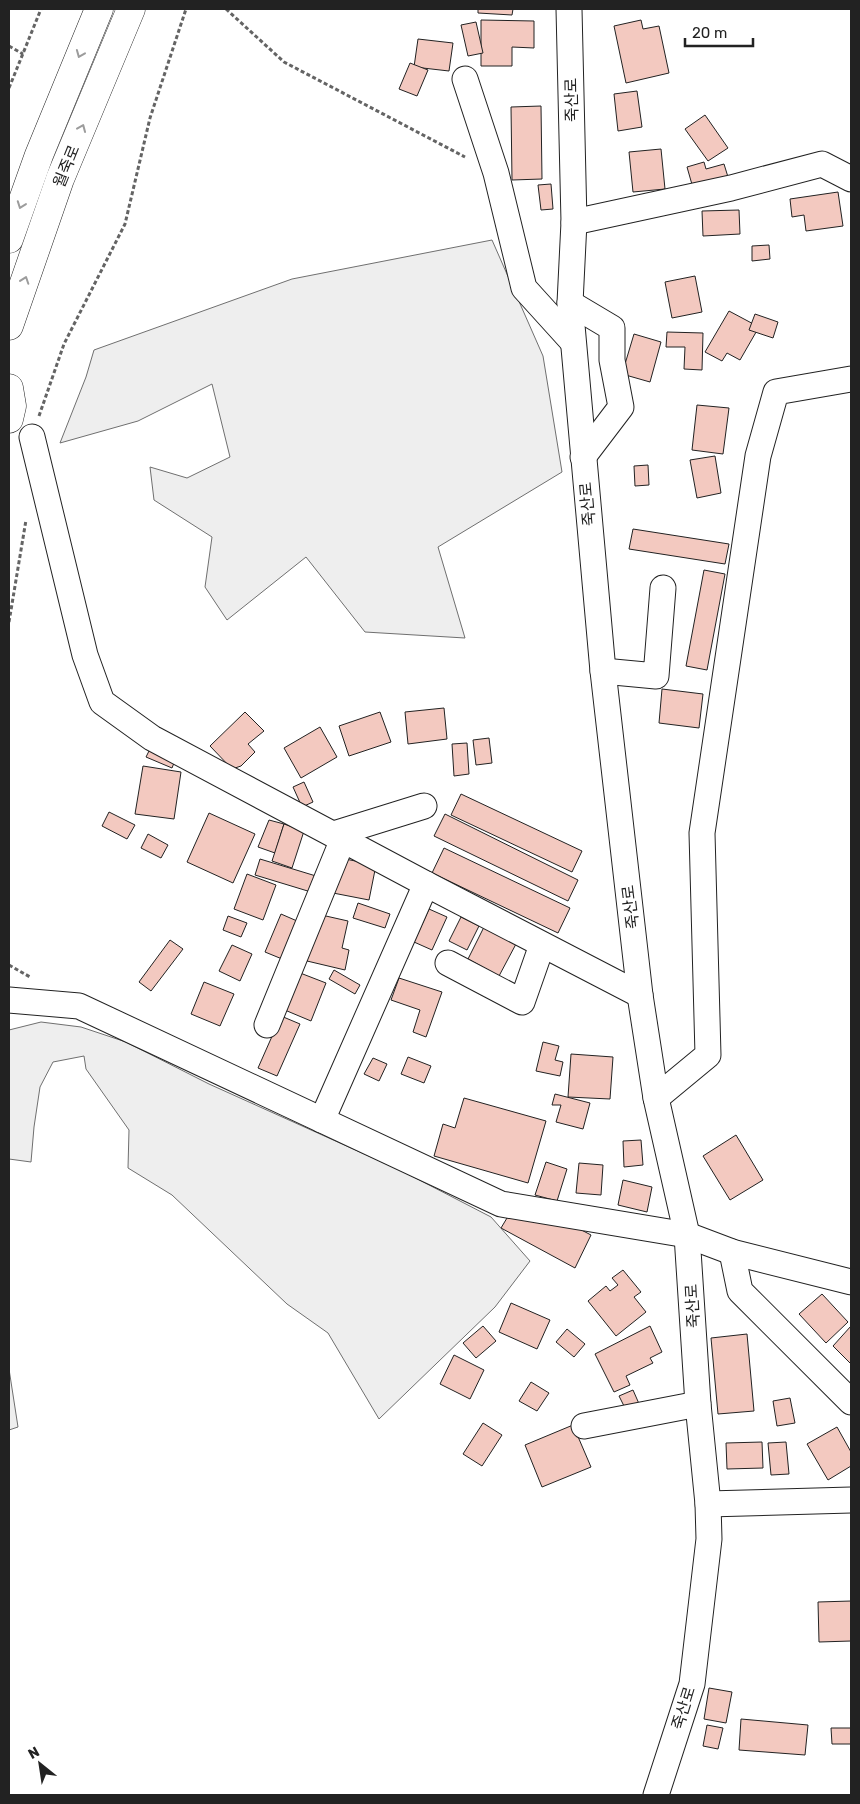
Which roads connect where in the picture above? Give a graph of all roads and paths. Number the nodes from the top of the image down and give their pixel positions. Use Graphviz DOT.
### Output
graph roads {
  1 [pos="42,9"];
  2 [pos="99,9"];
  3 [pos="131,9"];
  4 [pos="186,9"];
  5 [pos="226,9"];
  6 [pos="569,9"];
  7 [pos="9,46"];
  8 [pos="23,54"];
  9 [pos="465,79"];
  10 [pos="9,88"];
  11 [pos="496,173"];
  12 [pos="851,179"];
  13 [pos="574,222"];
  14 [pos="9,239"];
  15 [pos="570,303"];
  16 [pos="9,326"];
  17 [pos="572,341"];
  18 [pos="851,379"];
  19 [pos="9,388"];
  20 [pos="9,419"];
  21 [pos="32,437"];
  22 [pos="583,457"];
  23 [pos="28,513"];
  24 [pos="663,588"];
  25 [pos="9,622"];
  26 [pos="603,671"];
  27 [pos="424,806"];
  28 [pos="338,836"];
  29 [pos="426,884"];
  30 [pos="542,945"];
  31 [pos="448,963"];
  32 [pos="640,996"];
  33 [pos="9,1000"];
  34 [pos="267,1025"];
  35 [pos="656,1098"];
  36 [pos="322,1120"];
  37 [pos="687,1235"];
  38 [pos="732,1252"];
  39 [pos="851,1282"];
  40 [pos="851,1402"];
  41 [pos="698,1404"];
  42 [pos="584,1426"];
  43 [pos="851,1500"];
  44 [pos="708,1504"];
  45 [pos="656,1795"];
  1 -- 8 [label="path"];
  2 -- 14 [label="main road, 월죽로, one-way"];
  16 -- 3 [label="main road, 월죽로, one-way"];
  4 -- 21 [label="path"];
  5 -- 11 [label="path"];
  6 -- 13 [label="street, 죽산로"];
  7 -- 8 [label="path"];
  8 -- 10 [label="path"];
  9 -- 11 [label="street"];
  11 -- 17 [label="street"];
  12 -- 13 [label="street"];
  13 -- 15 [label="street, 죽산로"];
  15 -- 17 [label="street, 죽산로"];
  15 -- 22 [label="street"];
  17 -- 22 [label="street, 죽산로"];
  18 -- 35 [label="street"];
  19 -- 20 [label="main road"];
  21 -- 28 [label="street"];
  22 -- 26 [label="street, 죽산로"];
  23 -- 25 [label="path"];
  24 -- 26 [label="street"];
  26 -- 32 [label="street, 죽산로"];
  27 -- 28 [label="street"];
  28 -- 29 [label="street"];
  28 -- 34 [label="street"];
  29 -- 30 [label="street"];
  29 -- 36 [label="street"];
  30 -- 31 [label="street"];
  30 -- 32 [label="street"];
  32 -- 35 [label="street, 죽산로"];
  33 -- 36 [label="street"];
  35 -- 37 [label="street, 죽산로"];
  36 -- 37 [label="street"];
  37 -- 38 [label="street"];
  37 -- 41 [label="street, 죽산로"];
  38 -- 39 [label="street"];
  38 -- 40 [label="street"];
  41 -- 42 [label="street"];
  41 -- 44 [label="street, 죽산로"];
  43 -- 44 [label="street"];
  44 -- 45 [label="street, 죽산로"];
}
